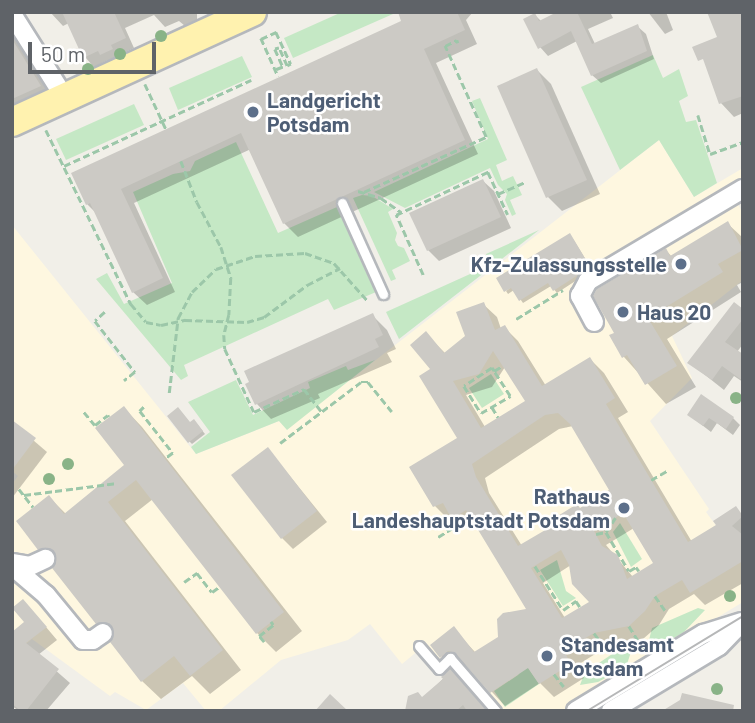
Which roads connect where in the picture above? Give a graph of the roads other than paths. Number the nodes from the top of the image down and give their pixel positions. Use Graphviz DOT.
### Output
graph roads {
  1 [pos="251,13"];
  2 [pos="12,15"];
  3 [pos="65,98"];
  4 [pos="24,116"];
  5 [pos="743,189"];
  6 [pos="342,203"];
  7 [pos="383,294"];
  8 [pos="594,322"];
  9 [pos="45,559"];
  10 [pos="12,564"];
  11 [pos="743,622"];
  12 [pos="103,633"];
  13 [pos="419,646"];
  14 [pos="496,711"];
  15 [pos="576,711"];
  16 [pos="611,711"];
  1 -- 3 [label="main road"];
  2 -- 3 [label="street"];
  3 -- 4 [label="main road"];
  5 -- 8 [label="street"];
  6 -- 7 [label="lane"];
  9 -- 10 [label="street"];
  10 -- 12 [label="street"];
  11 -- 15 [label="street"];
  11 -- 16 [label="street"];
  13 -- 14 [label="lane"];
}
